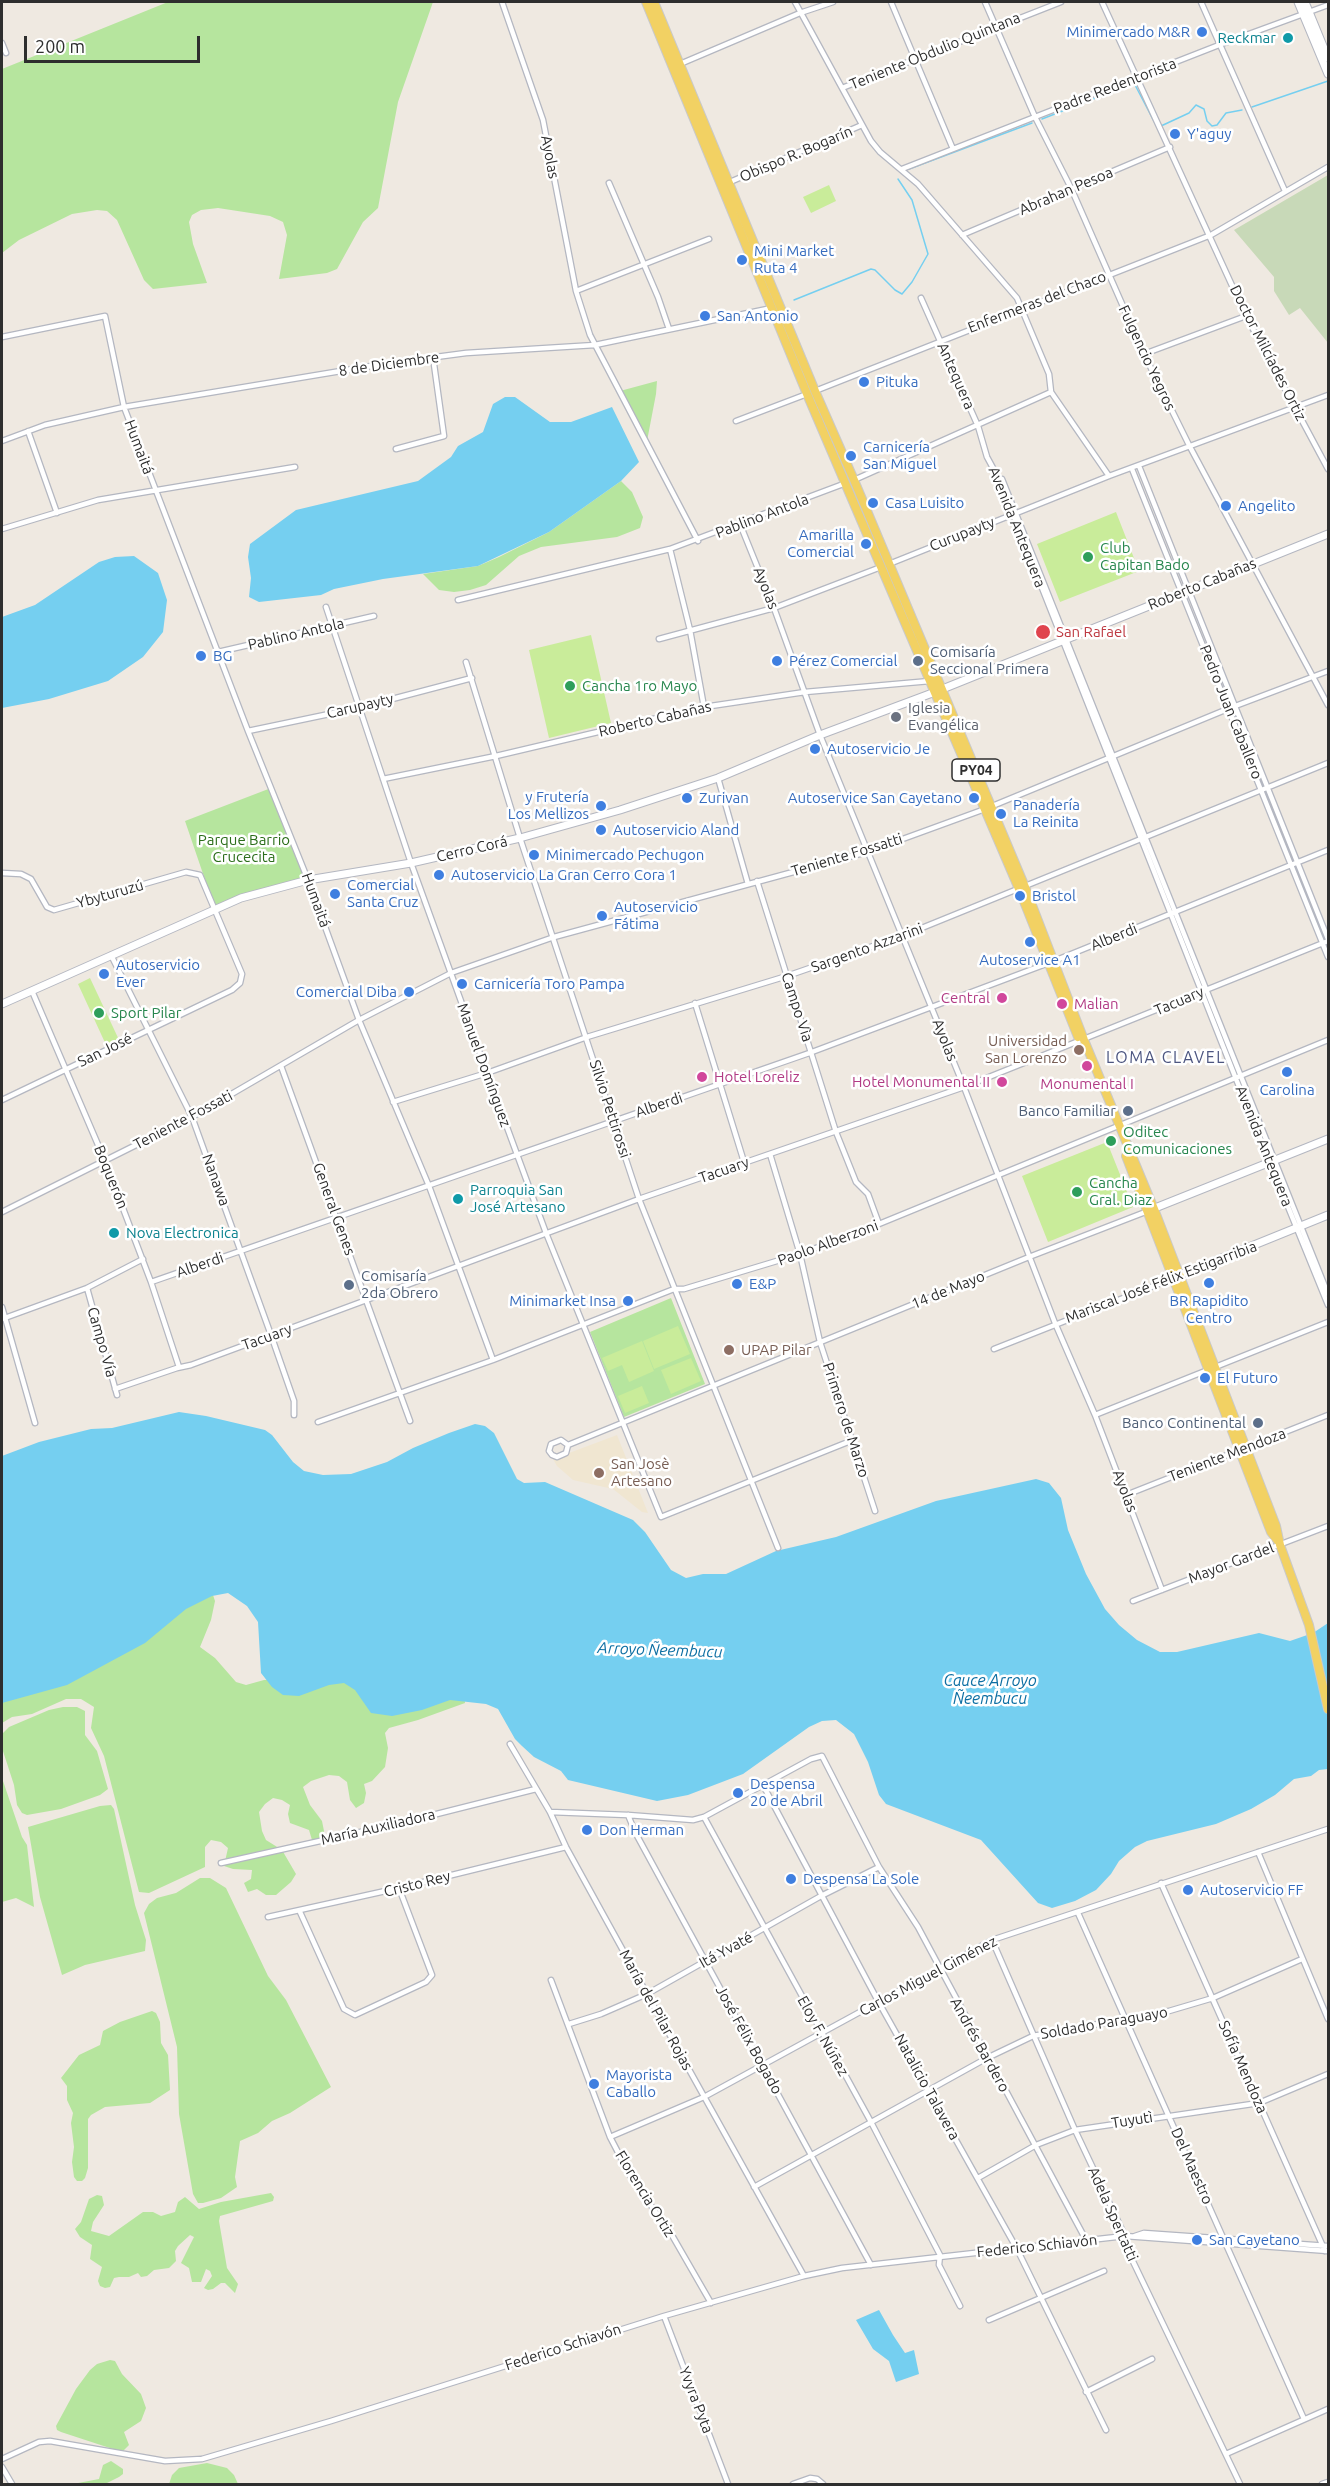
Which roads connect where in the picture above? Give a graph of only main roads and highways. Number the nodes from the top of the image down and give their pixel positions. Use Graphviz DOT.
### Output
graph roads {
  1 [pos="646,2"];
  2 [pos="654,2"];
  3 [pos="678,65"];
  4 [pos="776,306"];
  5 [pos="886,565"];
  6 [pos="938,690"];
  7 [pos="1329,1709"];
  1 -- 3 [label="main road, PY04"];
  2 -- 3 [label="main road, PY04"];
  3 -- 4 [label="main road, PY04"];
  3 -- 4 [label="main road, PY04"];
  4 -- 5 [label="main road, PY04"];
  5 -- 6 [label="main road, PY04"];
  5 -- 6 [label="main road, PY04"];
  6 -- 7 [label="main road, PY04"];
}
